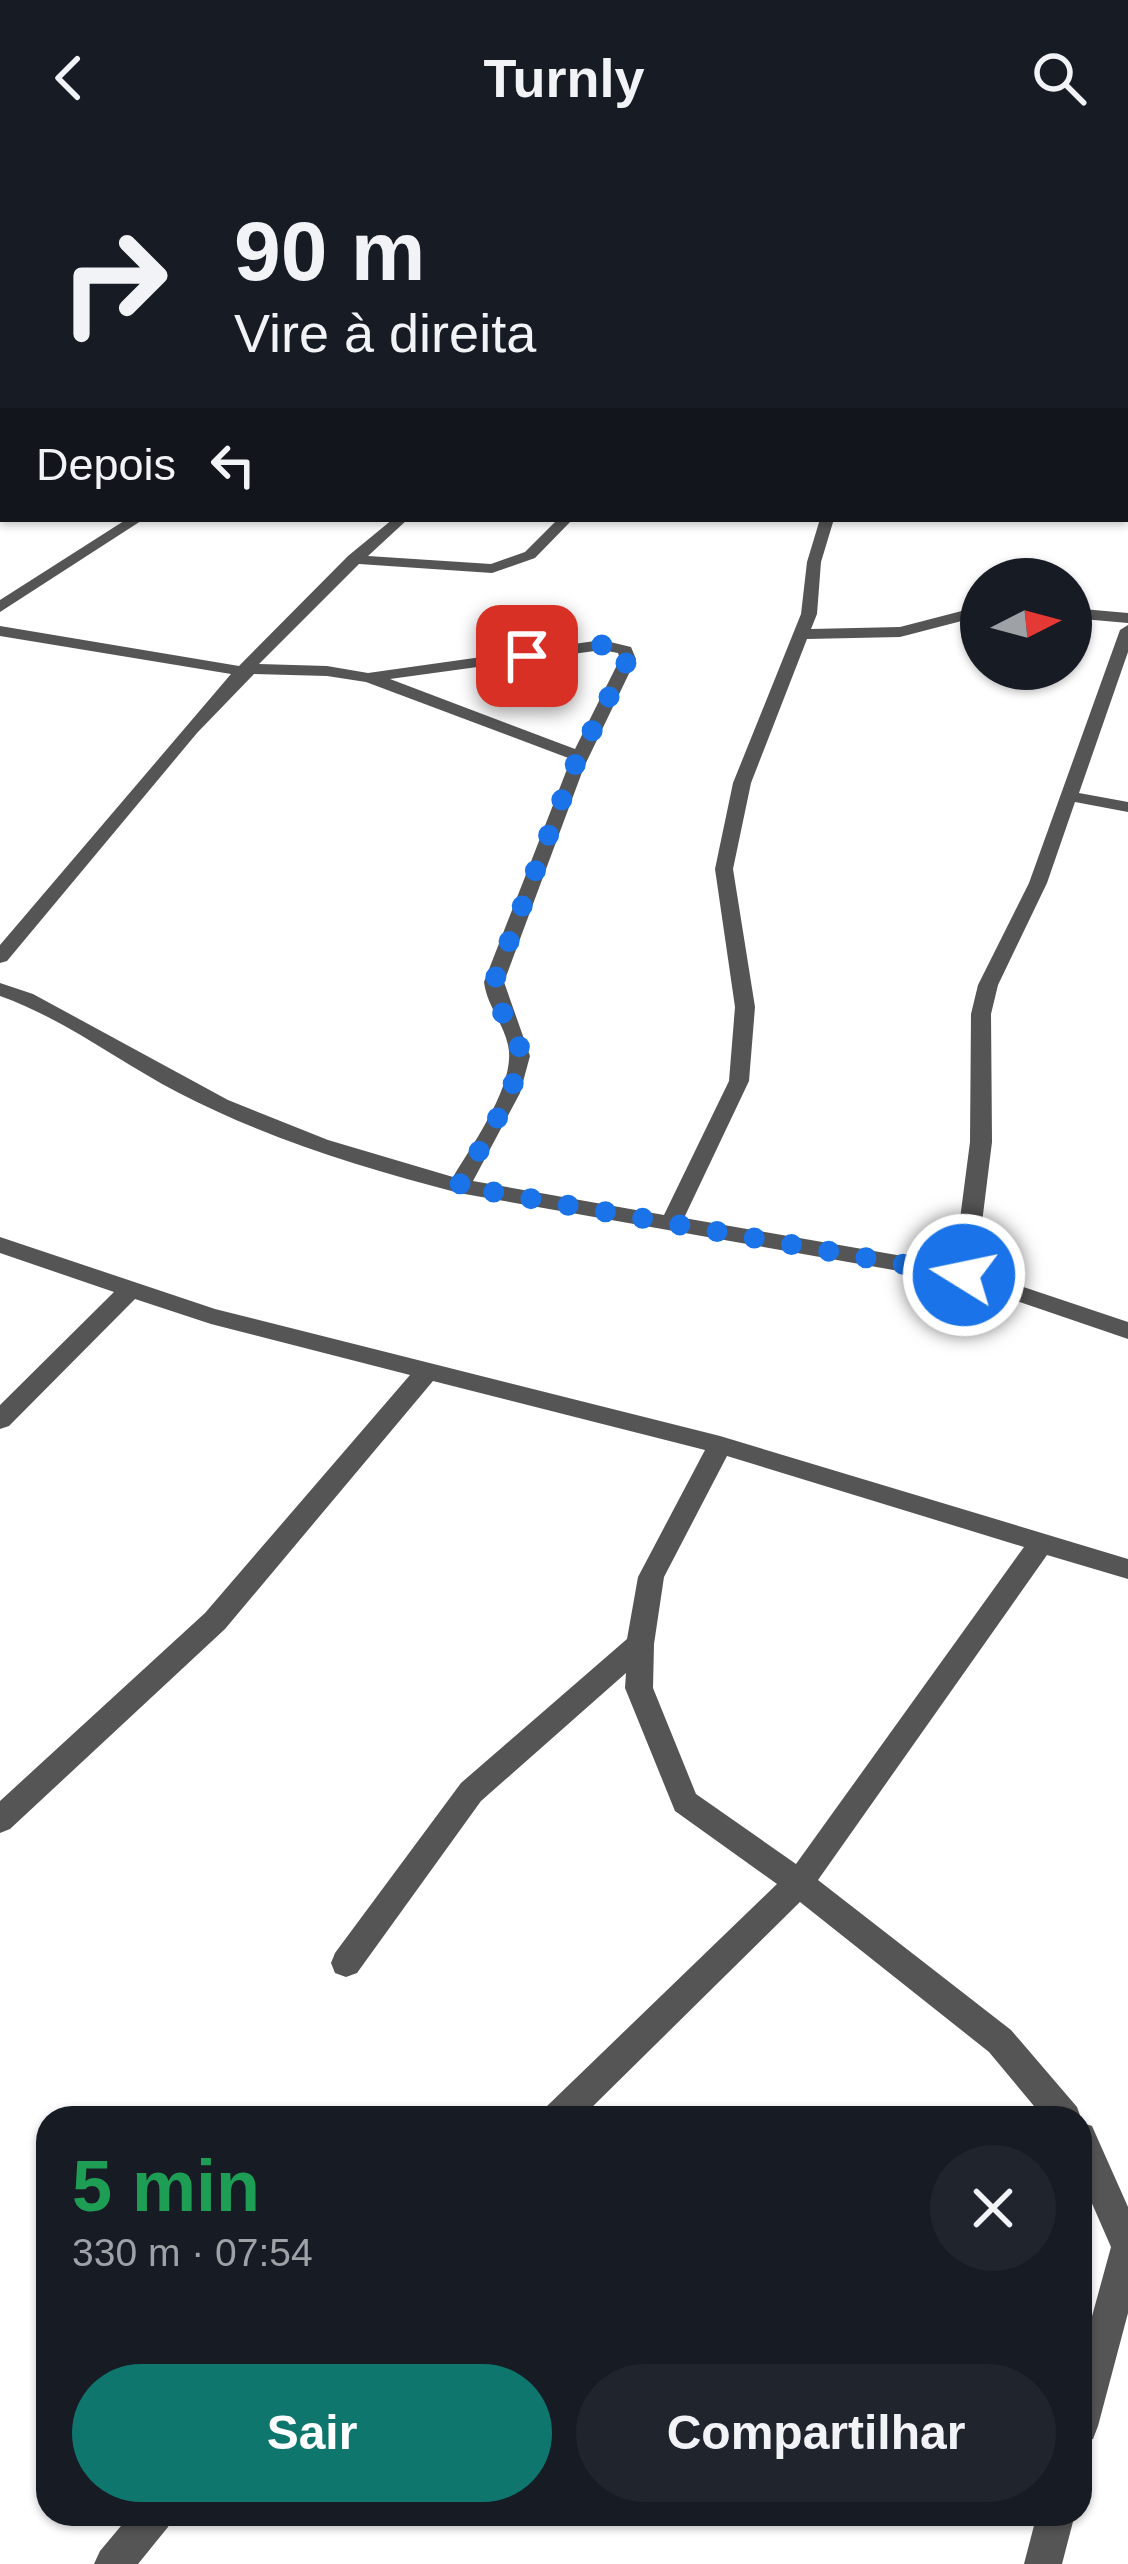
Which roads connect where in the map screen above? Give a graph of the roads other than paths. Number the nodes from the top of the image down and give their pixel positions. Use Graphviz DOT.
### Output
graph roads {
  1 [pos="131,522"];
  2 [pos="397,522"];
  3 [pos="563,522"];
  4 [pos="826,522"];
  5 [pos="353,559"];
  6 [pos="0,608"];
  7 [pos="1092,615"];
  8 [pos="960,616"];
  9 [pos="1128,618"];
  10 [pos="0,631"];
  11 [pos="802,634"];
  12 [pos="1126,640"];
  13 [pos="249,670"];
  14 [pos="370,677"];
  15 [pos="580,756"];
  16 [pos="1069,796"];
  17 [pos="1128,807"];
  18 [pos="0,956"];
  19 [pos="0,989"];
  20 [pos="459,1186"];
  21 [pos="670,1225"];
  22 [pos="0,1245"];
  23 [pos="964,1275"];
  24 [pos="131,1289"];
  25 [pos="1128,1331"];
  26 [pos="428,1370"];
  27 [pos="0,1420"];
  28 [pos="720,1444"];
  29 [pos="1042,1541"];
  30 [pos="1128,1569"];
  31 [pos="640,1644"];
  32 [pos="0,1820"];
  33 [pos="799,1883"];
  34 [pos="346,1963"];
  35 [pos="570,2106"];
  36 [pos="1055,2106"];
  37 [pos="1092,2165"];
  38 [pos="1128,2247"];
  39 [pos="1092,2381"];
  40 [pos="145,2526"];
  41 [pos="1053,2526"];
  42 [pos="113,2564"];
  43 [pos="1043,2564"];
  1 -- 6 [label="street"];
  2 -- 5 [label="street"];
  3 -- 5 [label="street"];
  4 -- 11 [label="street"];
  5 -- 13 [label="street"];
  7 -- 9 [label="street"];
  8 -- 11 [label="street"];
  10 -- 13 [label="street"];
  11 -- 21 [label="street"];
  12 -- 16 [label="street"];
  13 -- 14 [label="street"];
  13 -- 18 [label="street"];
  14 -- 15 [label="street"];
  14 -- 15 [label="street"];
  15 -- 20 [label="street"];
  16 -- 17 [label="street"];
  16 -- 23 [label="street"];
  19 -- 20 [label="street"];
  20 -- 21 [label="street"];
  21 -- 23 [label="street"];
  22 -- 24 [label="street"];
  23 -- 25 [label="street"];
  24 -- 26 [label="street"];
  24 -- 27 [label="street"];
  26 -- 28 [label="street"];
  26 -- 32 [label="street"];
  28 -- 29 [label="street"];
  28 -- 31 [label="street"];
  29 -- 30 [label="street"];
  29 -- 33 [label="street"];
  31 -- 33 [label="street"];
  31 -- 34 [label="street"];
  33 -- 35 [label="street"];
  33 -- 36 [label="street"];
  37 -- 38 [label="street"];
  38 -- 39 [label="street"];
  40 -- 42 [label="street"];
  41 -- 43 [label="street"];
}
